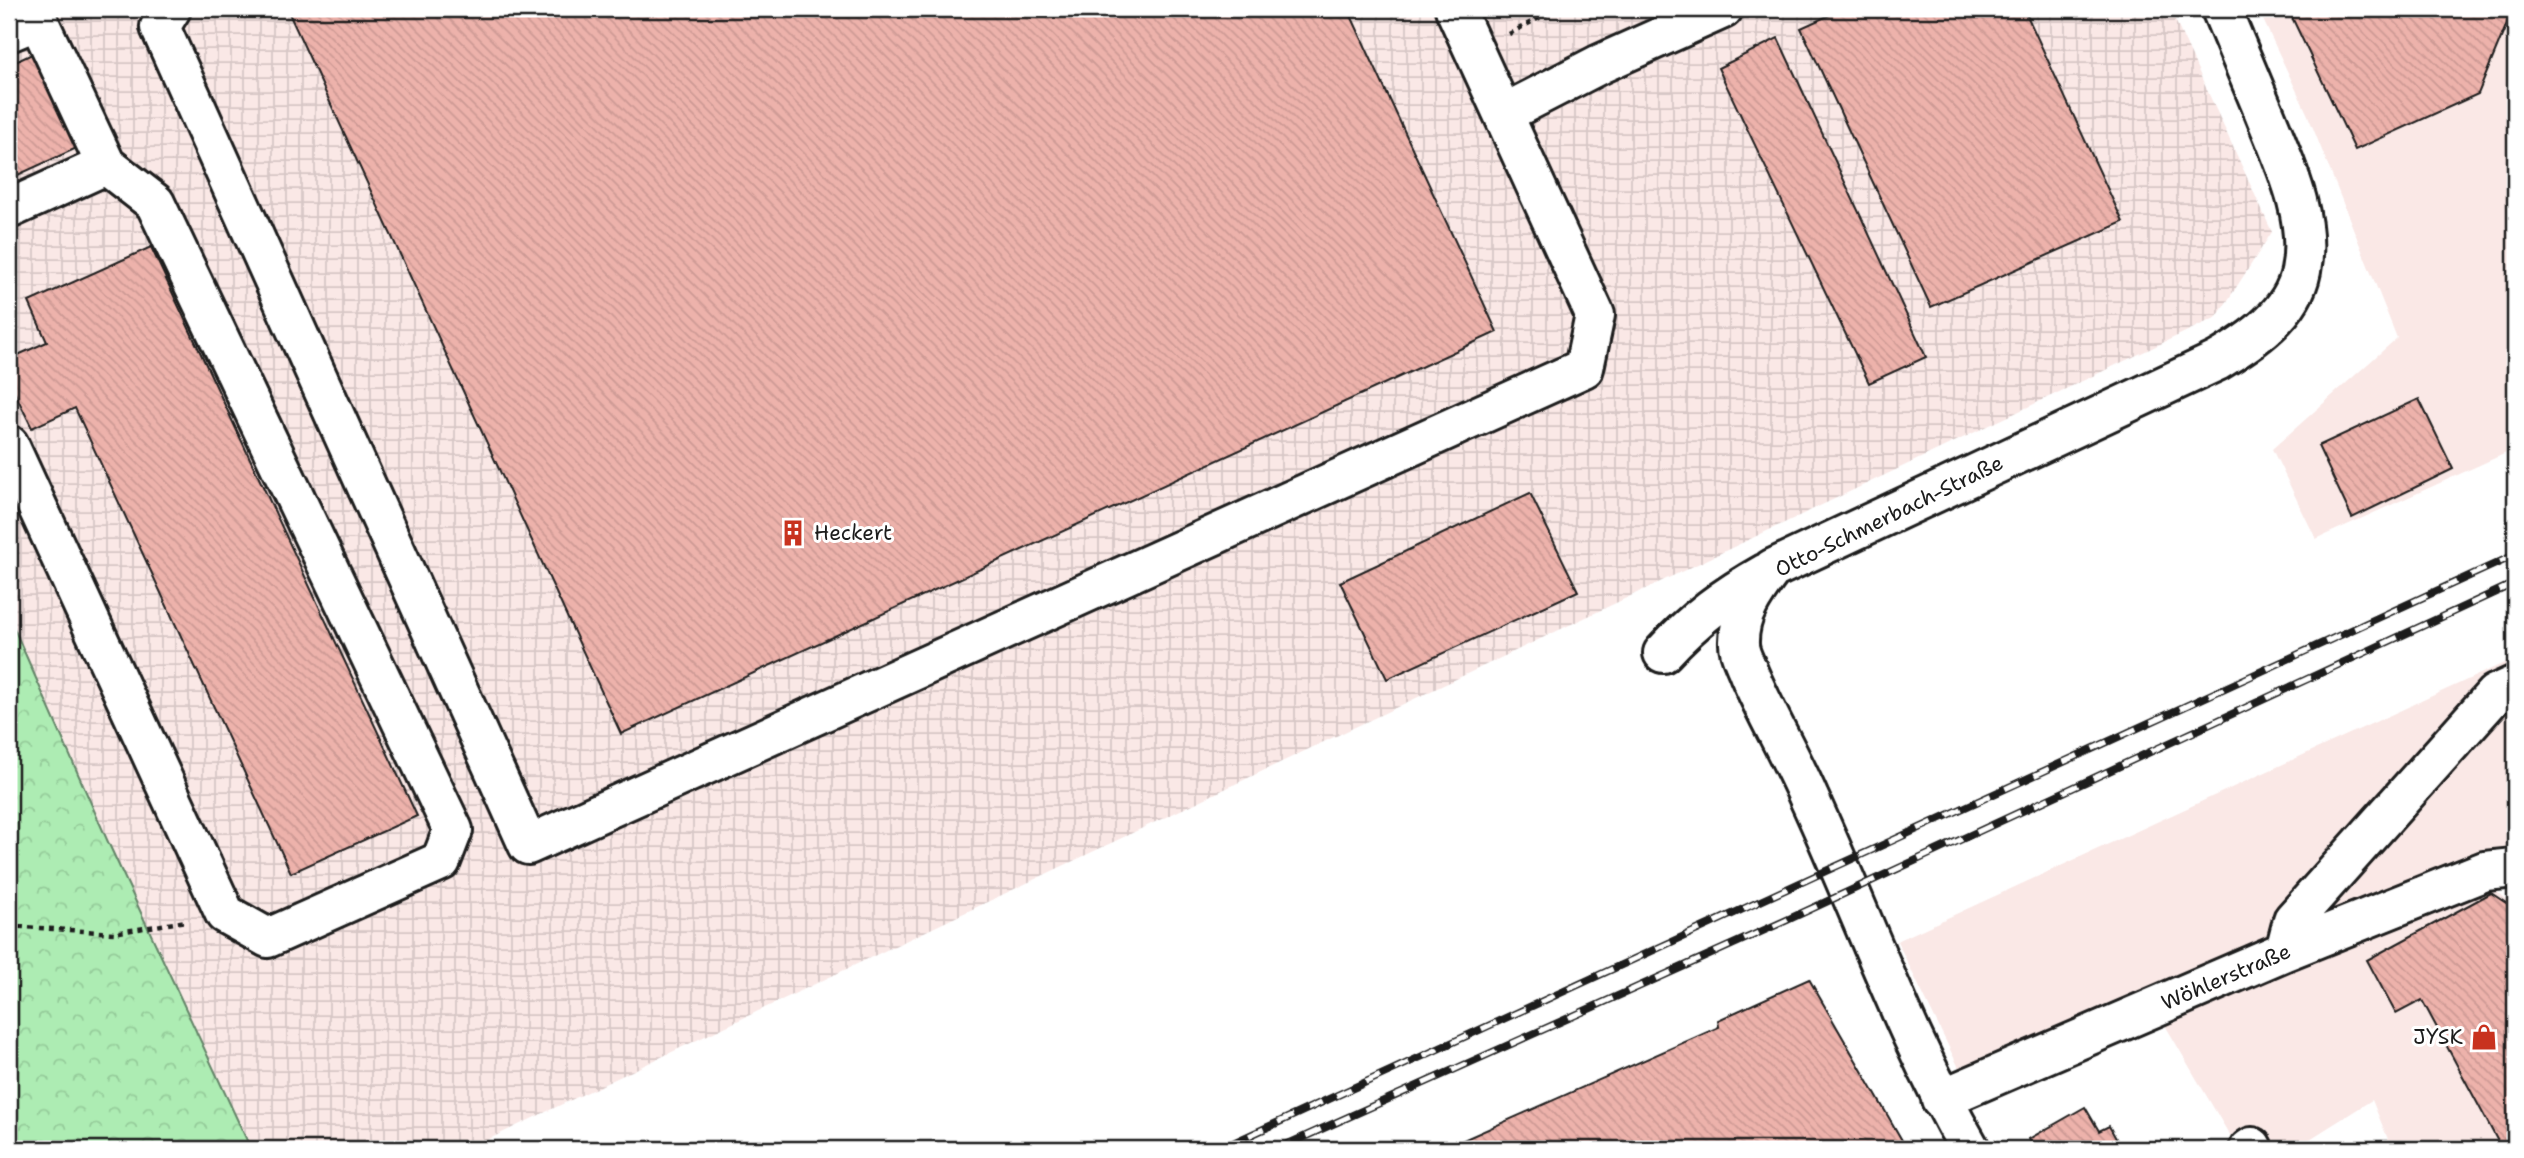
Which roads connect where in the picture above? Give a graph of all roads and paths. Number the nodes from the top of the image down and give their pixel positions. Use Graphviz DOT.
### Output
graph roads {
  1 [pos="171,9"];
  2 [pos="1455,9"];
  3 [pos="1556,9"];
  4 [pos="1723,9"];
  5 [pos="2221,9"];
  6 [pos="28,20"];
  7 [pos="1475,52"];
  8 [pos="1503,114"];
  9 [pos="106,165"];
  10 [pos="9,209"];
  11 [pos="9,445"];
  12 [pos="1772,569"];
  13 [pos="1663,653"];
  14 [pos="2515,685"];
  15 [pos="2515,868"];
  16 [pos="225,914"];
  17 [pos="9,926"];
  18 [pos="2286,951"];
  19 [pos="1941,1099"];
  20 [pos="1970,1149"];
  1 -- 8 [label="street"];
  2 -- 7 [label="street"];
  3 -- 7 [label="path"];
  4 -- 8 [label="street"];
  5 -- 12 [label="street, Otto-Schmerbach-Straße"];
  6 -- 9 [label="street"];
  7 -- 8 [label="street"];
  9 -- 10 [label="street"];
  9 -- 16 [label="street"];
  11 -- 16 [label="street"];
  12 -- 13 [label="street"];
  12 -- 19 [label="street, Otto-Schmerbach-Straße"];
  14 -- 18 [label="street"];
  15 -- 18 [label="street, Wöhlerstraße"];
  16 -- 17 [label="path"];
  18 -- 19 [label="street, Wöhlerstraße"];
  19 -- 20 [label="street, Otto-Schmerbach-Straße"];
}
